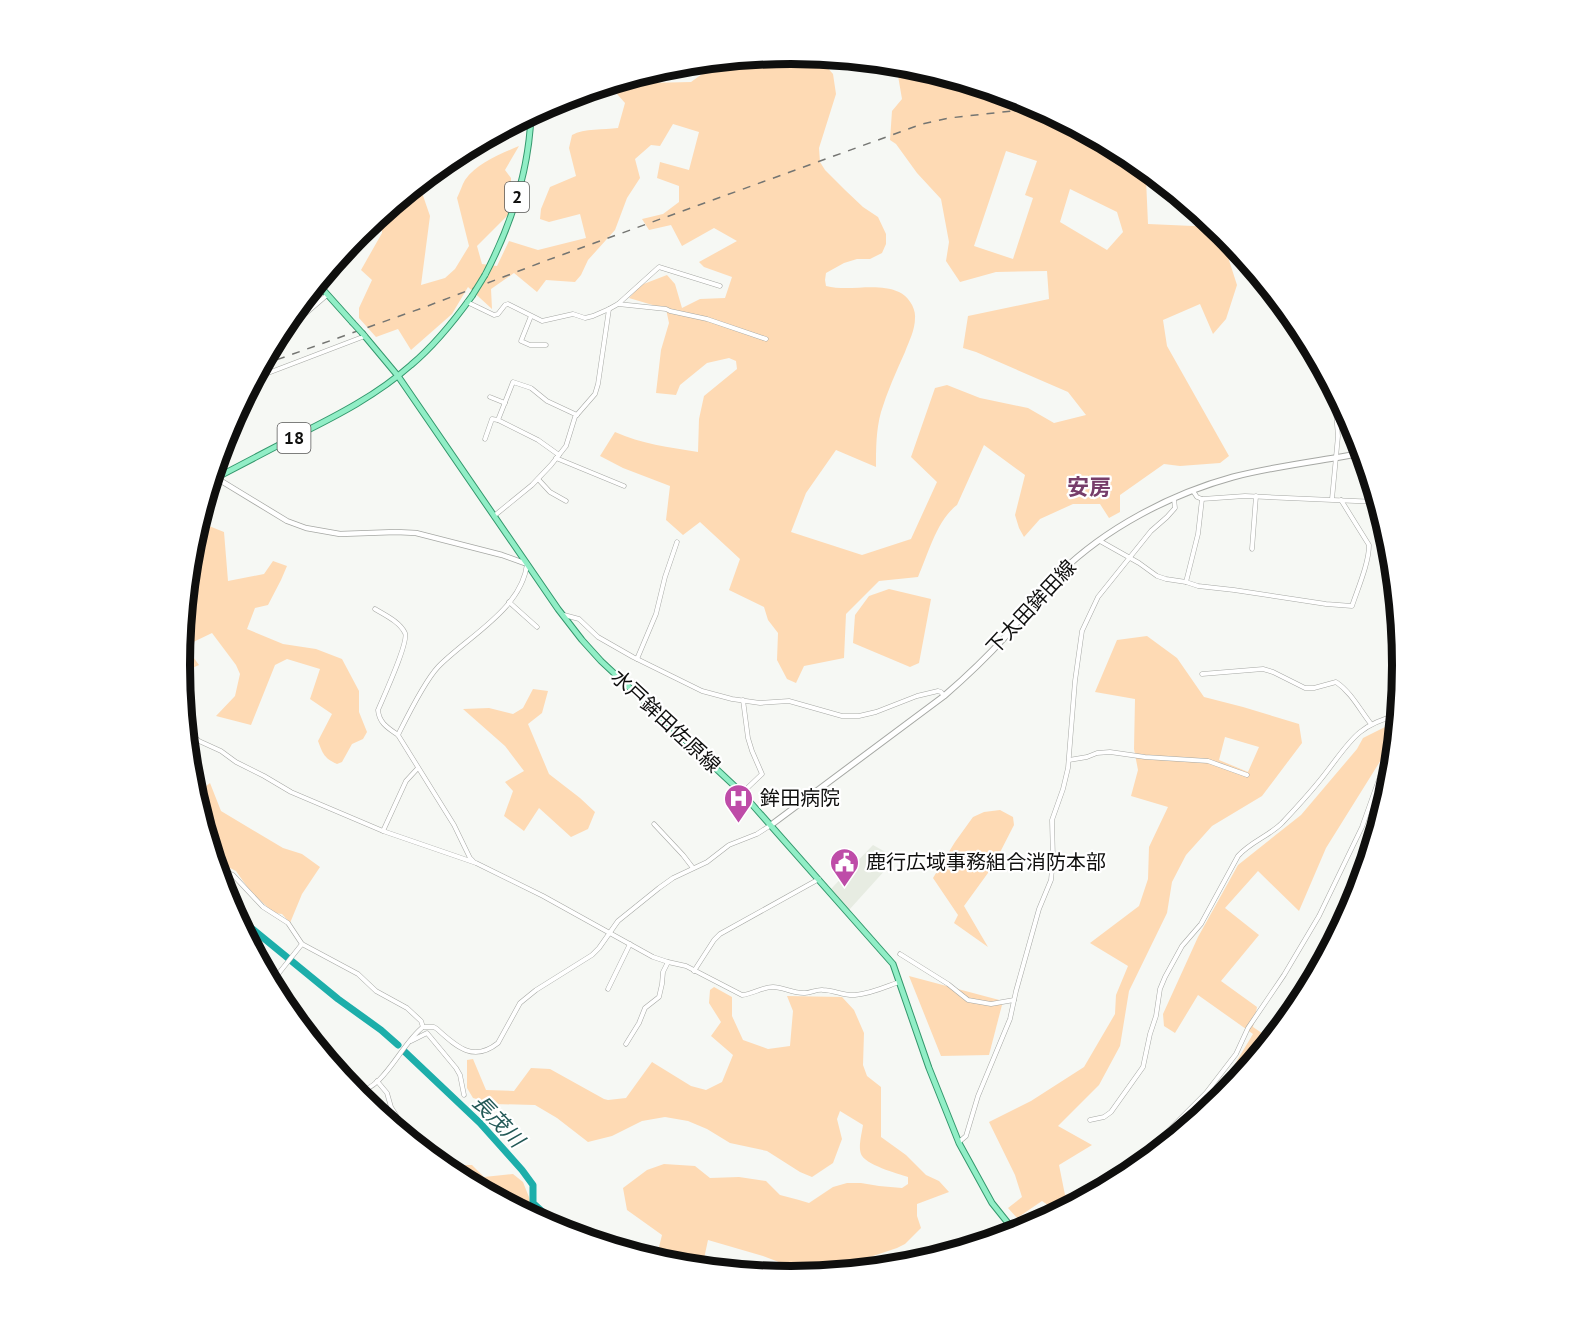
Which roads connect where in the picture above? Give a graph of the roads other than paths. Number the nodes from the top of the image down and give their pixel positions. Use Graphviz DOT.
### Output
graph roads {
  1 [pos="530,124"];
  2 [pos="720,286"];
  3 [pos="323,289"];
  4 [pos="328,294"];
  5 [pos="467,302"];
  6 [pos="618,304"];
  7 [pos="609,309"];
  8 [pos="306,313"];
  9 [pos="531,316"];
  10 [pos="364,335"];
  11 [pos="766,339"];
  12 [pos="546,345"];
  13 [pos="269,370"];
  14 [pos="398,376"];
  15 [pos="490,397"];
  16 [pos="505,403"];
  17 [pos="1336,411"];
  18 [pos="577,414"];
  19 [pos="498,420"];
  20 [pos="484,439"];
  21 [pos="1354,455"];
  22 [pos="558,456"];
  23 [pos="1335,458"];
  24 [pos="222,474"];
  25 [pos="538,478"];
  26 [pos="219,482"];
  27 [pos="624,486"];
  28 [pos="1194,491"];
  29 [pos="1256,496"];
  30 [pos="1174,499"];
  31 [pos="1202,499"];
  32 [pos="1332,499"];
  33 [pos="1341,500"];
  34 [pos="566,501"];
  35 [pos="1370,502"];
  36 [pos="494,516"];
  37 [pos="1099,540"];
  38 [pos="677,542"];
  39 [pos="1252,549"];
  40 [pos="1129,557"];
  41 [pos="527,564"];
  42 [pos="1186,582"];
  43 [pos="509,602"];
  44 [pos="375,609"];
  45 [pos="563,615"];
  46 [pos="537,627"];
  47 [pos="637,659"];
  48 [pos="1202,675"];
  49 [pos="944,696"];
  50 [pos="743,700"];
  51 [pos="1390,718"];
  52 [pos="1371,725"];
  53 [pos="398,735"];
  54 [pos="195,738"];
  55 [pos="1069,760"];
  56 [pos="418,768"];
  57 [pos="1383,770"];
  58 [pos="1247,775"];
  59 [pos="742,793"];
  60 [pos="654,824"];
  61 [pos="771,825"];
  62 [pos="383,831"];
  63 [pos="476,864"];
  64 [pos="693,868"];
  65 [pos="227,872"];
  66 [pos="819,879"];
  67 [pos="610,933"];
  68 [pos="302,944"];
  69 [pos="630,944"];
  70 [pos="900,954"];
  71 [pos="668,962"];
  72 [pos="694,971"];
  73 [pos="277,975"];
  74 [pos="900,982"];
  75 [pos="608,989"];
  76 [pos="1014,1000"];
  77 [pos="423,1027"];
  78 [pos="410,1041"];
  79 [pos="626,1044"];
  80 [pos="377,1082"];
  81 [pos="366,1089"];
  82 [pos="464,1095"];
  83 [pos="396,1115"];
  84 [pos="1090,1120"];
  85 [pos="1162,1138"];
  86 [pos="959,1143"];
  87 [pos="1008,1223"];
  88 [pos="1011,1225"];
  89 [pos="1006,1227"];
  1 -- 5 [label="main road, 2, bridge"];
  2 -- 6 [label="street"];
  3 -- 4 [label="main road, 水戸鉾田佐原線"];
  4 -- 8 [label="street"];
  4 -- 10 [label="main road, 水戸鉾田佐原線, bridge"];
  5 -- 9 [label="street"];
  5 -- 14 [label="main road, 2"];
  6 -- 7 [label="street"];
  6 -- 11 [label="street"];
  7 -- 9 [label="street"];
  7 -- 18 [label="street"];
  9 -- 12 [label="street"];
  10 -- 13 [label="street"];
  10 -- 14 [label="main road, 水戸鉾田佐原線"];
  14 -- 24 [label="main road, 18"];
  14 -- 36 [label="main road, 水戸鉾田佐原線"];
  15 -- 16 [label="street"];
  16 -- 18 [label="street"];
  16 -- 19 [label="street"];
  17 -- 23 [label="street"];
  18 -- 22 [label="street"];
  19 -- 20 [label="street"];
  19 -- 22 [label="street"];
  21 -- 23 [label="main road, 下太田鉾田線"];
  22 -- 25 [label="street"];
  22 -- 27 [label="street"];
  23 -- 28 [label="main road, 下太田鉾田線"];
  23 -- 32 [label="street"];
  25 -- 34 [label="street"];
  25 -- 36 [label="street"];
  26 -- 41 [label="street"];
  28 -- 30 [label="main road, 下太田鉾田線"];
  28 -- 31 [label="street"];
  29 -- 31 [label="street"];
  29 -- 32 [label="street"];
  29 -- 39 [label="street"];
  30 -- 37 [label="main road, 下太田鉾田線"];
  30 -- 40 [label="street"];
  31 -- 42 [label="street"];
  32 -- 33 [label="street"];
  33 -- 35 [label="street"];
  33 -- 42 [label="street"];
  36 -- 41 [label="main road, 水戸鉾田佐原線"];
  37 -- 40 [label="street"];
  37 -- 49 [label="main road, 下太田鉾田線"];
  38 -- 47 [label="street"];
  40 -- 42 [label="street"];
  40 -- 55 [label="street"];
  41 -- 43 [label="street"];
  41 -- 45 [label="main road, 水戸鉾田佐原線"];
  43 -- 46 [label="street"];
  43 -- 53 [label="street"];
  44 -- 53 [label="street"];
  45 -- 47 [label="street"];
  45 -- 59 [label="main road, 水戸鉾田佐原線"];
  47 -- 50 [label="street"];
  48 -- 52 [label="street"];
  49 -- 50 [label="street"];
  49 -- 61 [label="main road, 下太田鉾田線"];
  50 -- 59 [label="street"];
  51 -- 52 [label="street"];
  52 -- 84 [label="street"];
  53 -- 56 [label="street"];
  54 -- 62 [label="street"];
  55 -- 58 [label="street"];
  55 -- 76 [label="street"];
  56 -- 62 [label="street"];
  56 -- 63 [label="street"];
  57 -- 85 [label="street"];
  59 -- 61 [label="main road, 水戸鉾田佐原線"];
  60 -- 64 [label="street"];
  61 -- 64 [label="street"];
  61 -- 66 [label="main road, 水戸鉾田佐原線"];
  62 -- 63 [label="street"];
  63 -- 67 [label="street"];
  64 -- 67 [label="street"];
  65 -- 68 [label="street"];
  66 -- 72 [label="street"];
  66 -- 74 [label="main road, 水戸鉾田佐原線"];
  67 -- 69 [label="street"];
  67 -- 77 [label="street"];
  68 -- 73 [label="street"];
  68 -- 77 [label="street"];
  69 -- 71 [label="street"];
  69 -- 75 [label="street"];
  70 -- 76 [label="street"];
  71 -- 72 [label="street"];
  71 -- 79 [label="street"];
  72 -- 74 [label="street"];
  74 -- 86 [label="main road, 水戸鉾田佐原線"];
  76 -- 86 [label="street"];
  77 -- 78 [label="street"];
  78 -- 80 [label="street"];
  78 -- 82 [label="street"];
  80 -- 81 [label="street"];
  80 -- 83 [label="street"];
  86 -- 87 [label="main road, 水戸鉾田佐原線"];
  87 -- 88 [label="main road, 水戸鉾田佐原線"];
  87 -- 89 [label="street"];
}
